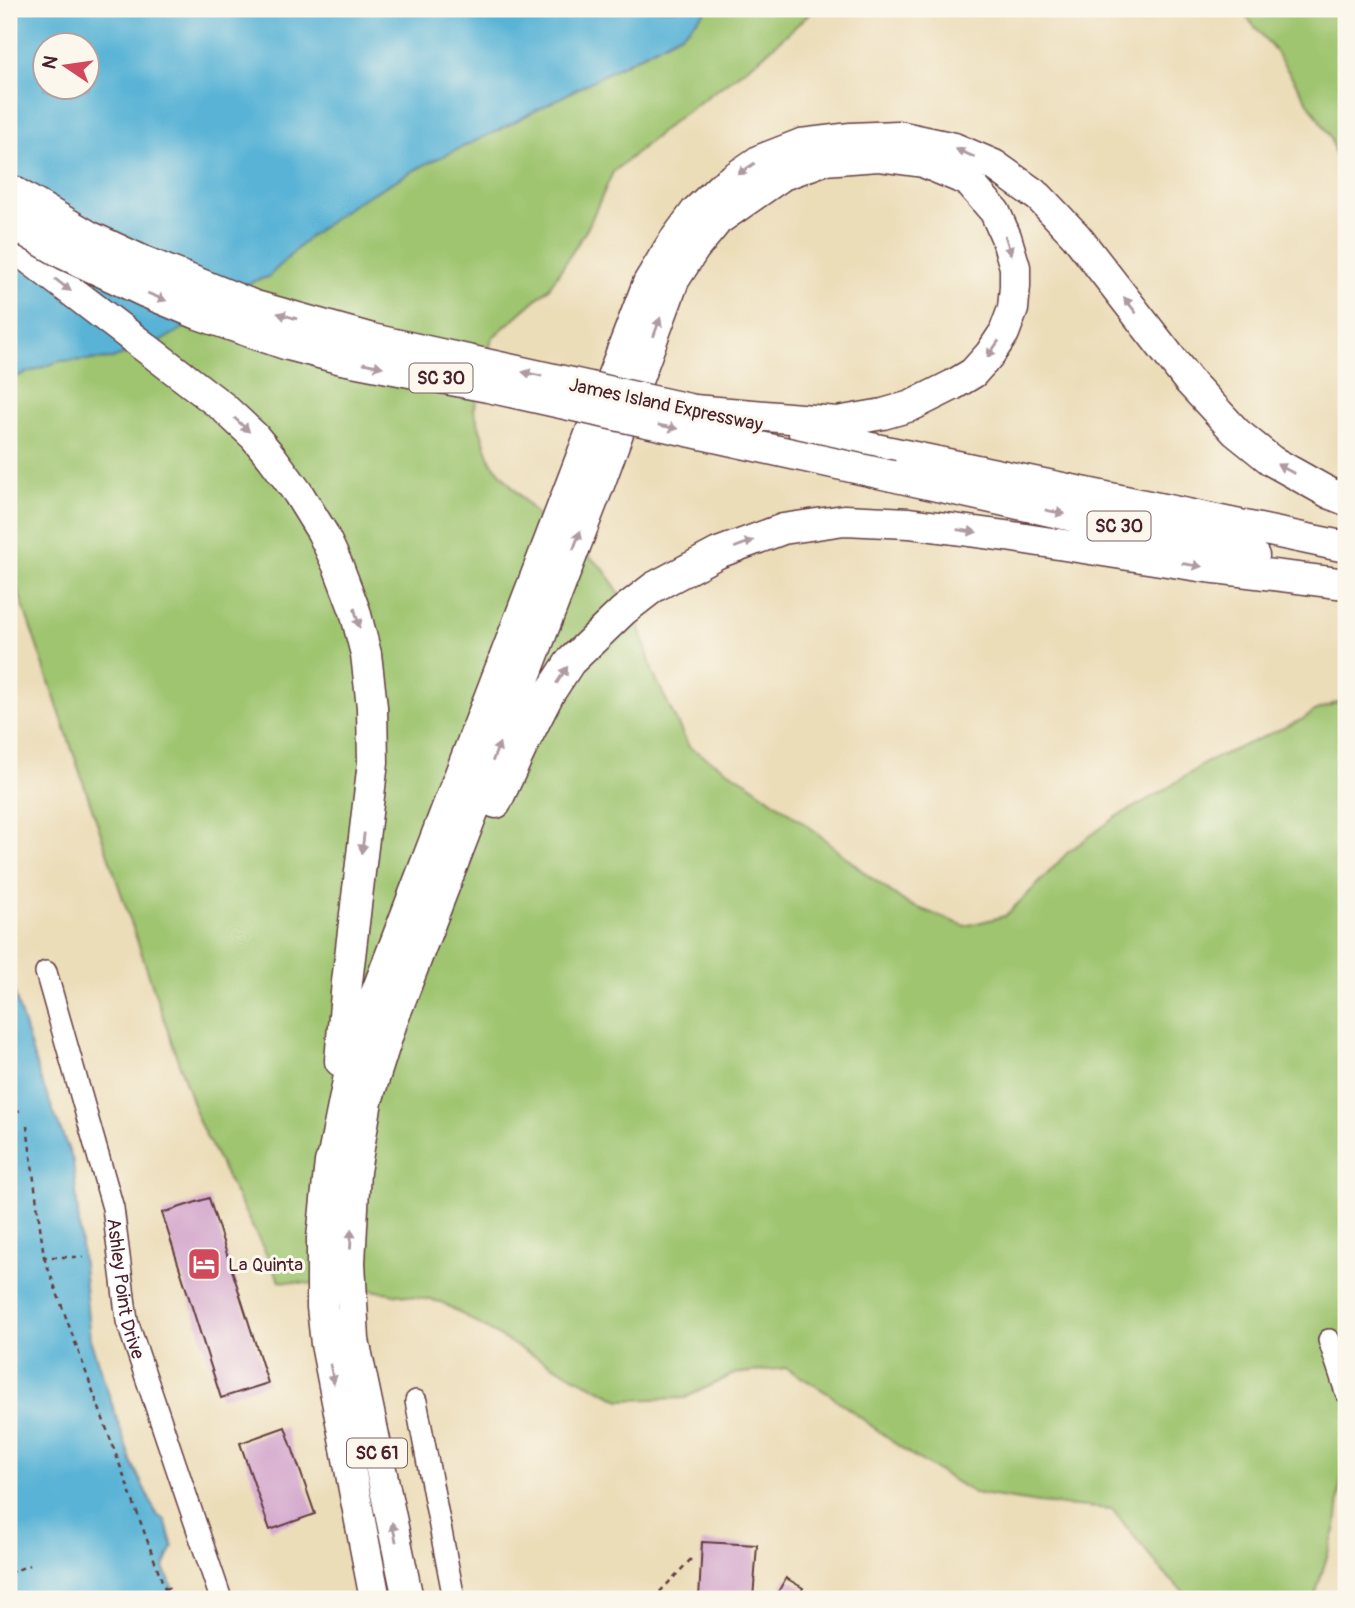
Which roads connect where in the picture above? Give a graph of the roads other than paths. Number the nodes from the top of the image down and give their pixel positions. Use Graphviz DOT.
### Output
graph roads {
  1 [pos="9,190"];
  2 [pos="9,222"];
  3 [pos="9,243"];
  4 [pos="694,410"];
  5 [pos="1346,500"];
  6 [pos="1346,547"];
  7 [pos="1346,576"];
  8 [pos="1346,584"];
  9 [pos="46,972"];
  10 [pos="392,1022"];
  11 [pos="328,1181"];
  12 [pos="337,1307"];
  13 [pos="1329,1340"];
  14 [pos="1346,1392"];
  15 [pos="416,1401"];
  16 [pos="221,1599"];
  17 [pos="375,1599"];
  18 [pos="408,1599"];
  19 [pos="454,1599"];
  4 -- 1 [label="highway, James Island Expressway / SC 30, one-way, bridge"];
  2 -- 7 [label="highway, James Island Expressway / SC 30, one-way, bridge"];
  3 -- 11 [label="highway, one-way"];
  4 -- 6 [label="highway, James Island Expressway / SC 30"];
  10 -- 4 [label="highway, one-way, bridge"];
  5 -- 11 [label="highway, one-way, bridge"];
  10 -- 8 [label="highway, one-way"];
  9 -- 16 [label="street, Ashley Point Drive"];
  12 -- 10 [label="highway, SC 61, one-way"];
  11 -- 12 [label="highway, SC 61"];
  12 -- 17 [label="highway, SC 61, one-way"];
  18 -- 12 [label="highway, SC 61, one-way"];
  13 -- 14 [label="street"];
  15 -- 19 [label="street"];
}
